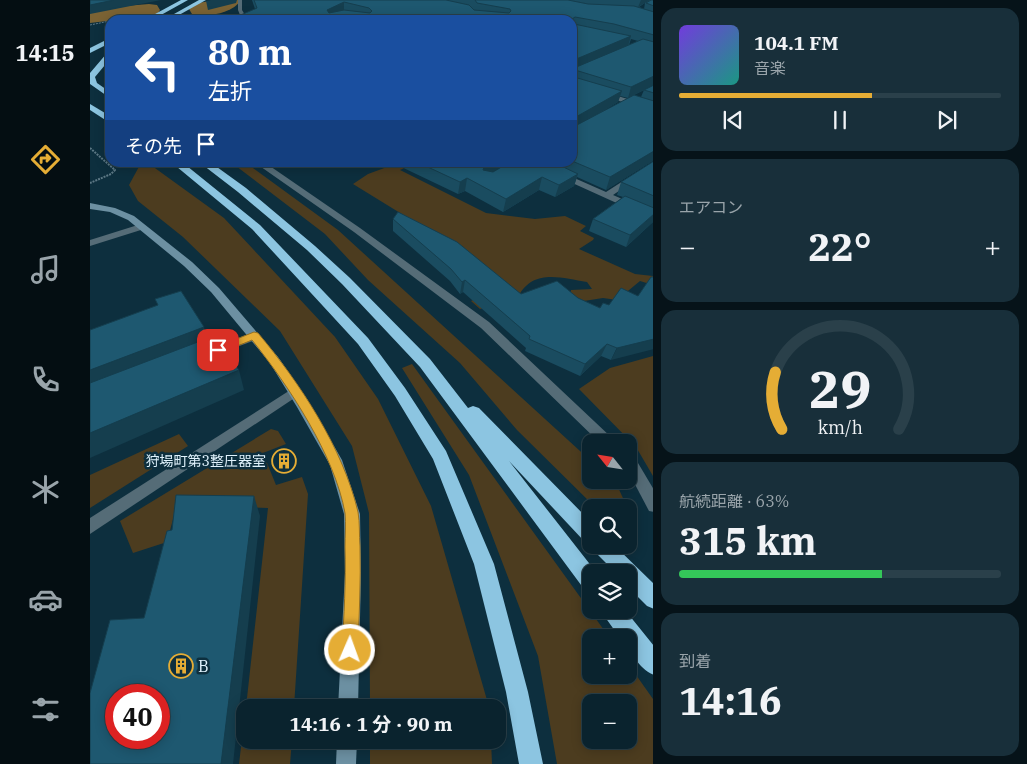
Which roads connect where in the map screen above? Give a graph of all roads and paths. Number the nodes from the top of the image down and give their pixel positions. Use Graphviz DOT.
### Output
graph roads {
  1 [pos="185,0"];
  2 [pos="203,0"];
  3 [pos="240,0"];
  4 [pos="156,15"];
  5 [pos="176,15"];
  6 [pos="242,15"];
  7 [pos="105,22"];
  8 [pos="90,24"];
  9 [pos="105,43"];
  10 [pos="90,51"];
  11 [pos="105,56"];
  12 [pos="105,59"];
  13 [pos="90,64"];
  14 [pos="577,86"];
  15 [pos="90,90"];
  16 [pos="105,92"];
  17 [pos="637,98"];
  18 [pos="105,99"];
  19 [pos="629,102"];
  20 [pos="90,106"];
  21 [pos="621,107"];
  22 [pos="653,110"];
  23 [pos="105,116"];
  24 [pos="90,148"];
  25 [pos="105,161"];
  26 [pos="653,163"];
  27 [pos="112,167"];
  28 [pos="182,167"];
  29 [pos="210,167"];
  30 [pos="268,167"];
  31 [pos="541,167"];
  32 [pos="90,183"];
  33 [pos="606,196"];
  34 [pos="90,206"];
  35 [pos="653,217"];
  36 [pos="141,227"];
  37 [pos="90,243"];
  38 [pos="254,336"];
  39 [pos="200,358"];
  40 [pos="425,363"];
  41 [pos="295,392"];
  42 [pos="599,434"];
  43 [pos="638,477"];
  44 [pos="653,506"];
  45 [pos="582,526"];
  46 [pos="90,528"];
  47 [pos="610,554"];
  48 [pos="619,564"];
  49 [pos="582,570"];
  50 [pos="637,582"];
  51 [pos="653,599"];
  52 [pos="619,619"];
  53 [pos="653,664"];
  54 [pos="348,699"];
  55 [pos="347,749"];
  56 [pos="346,764"];
  57 [pos="530,764"];
  1 -- 4 [label="highway"];
  2 -- 5 [label="highway"];
  3 -- 6 [label="street"];
  7 -- 8 [label="path"];
  9 -- 10 [label="highway"];
  11 -- 13 [label="highway"];
  12 -- 16 [label="highway"];
  14 -- 19 [label="street"];
  15 -- 18 [label="highway"];
  17 -- 19 [label="street"];
  19 -- 21 [label="street"];
  19 -- 22 [label="street"];
  20 -- 23 [label="highway"];
  24 -- 25 [label="path"];
  26 -- 33 [label="street"];
  27 -- 32 [label="path"];
  28 -- 57 [label="highway"];
  29 -- 40 [label="highway"];
  30 -- 42 [label="street"];
  31 -- 33 [label="street"];
  33 -- 35 [label="street"];
  34 -- 36 [label="street"];
  36 -- 37 [label="street"];
  36 -- 38 [label="street"];
  38 -- 39 [label="street"];
  38 -- 41 [label="street"];
  40 -- 45 [label="highway"];
  40 -- 49 [label="highway"];
  41 -- 46 [label="street"];
  41 -- 54 [label="street"];
  43 -- 44 [label="street"];
  47 -- 48 [label="highway"];
  50 -- 51 [label="highway"];
  52 -- 53 [label="highway"];
  55 -- 56 [label="street"];
}
